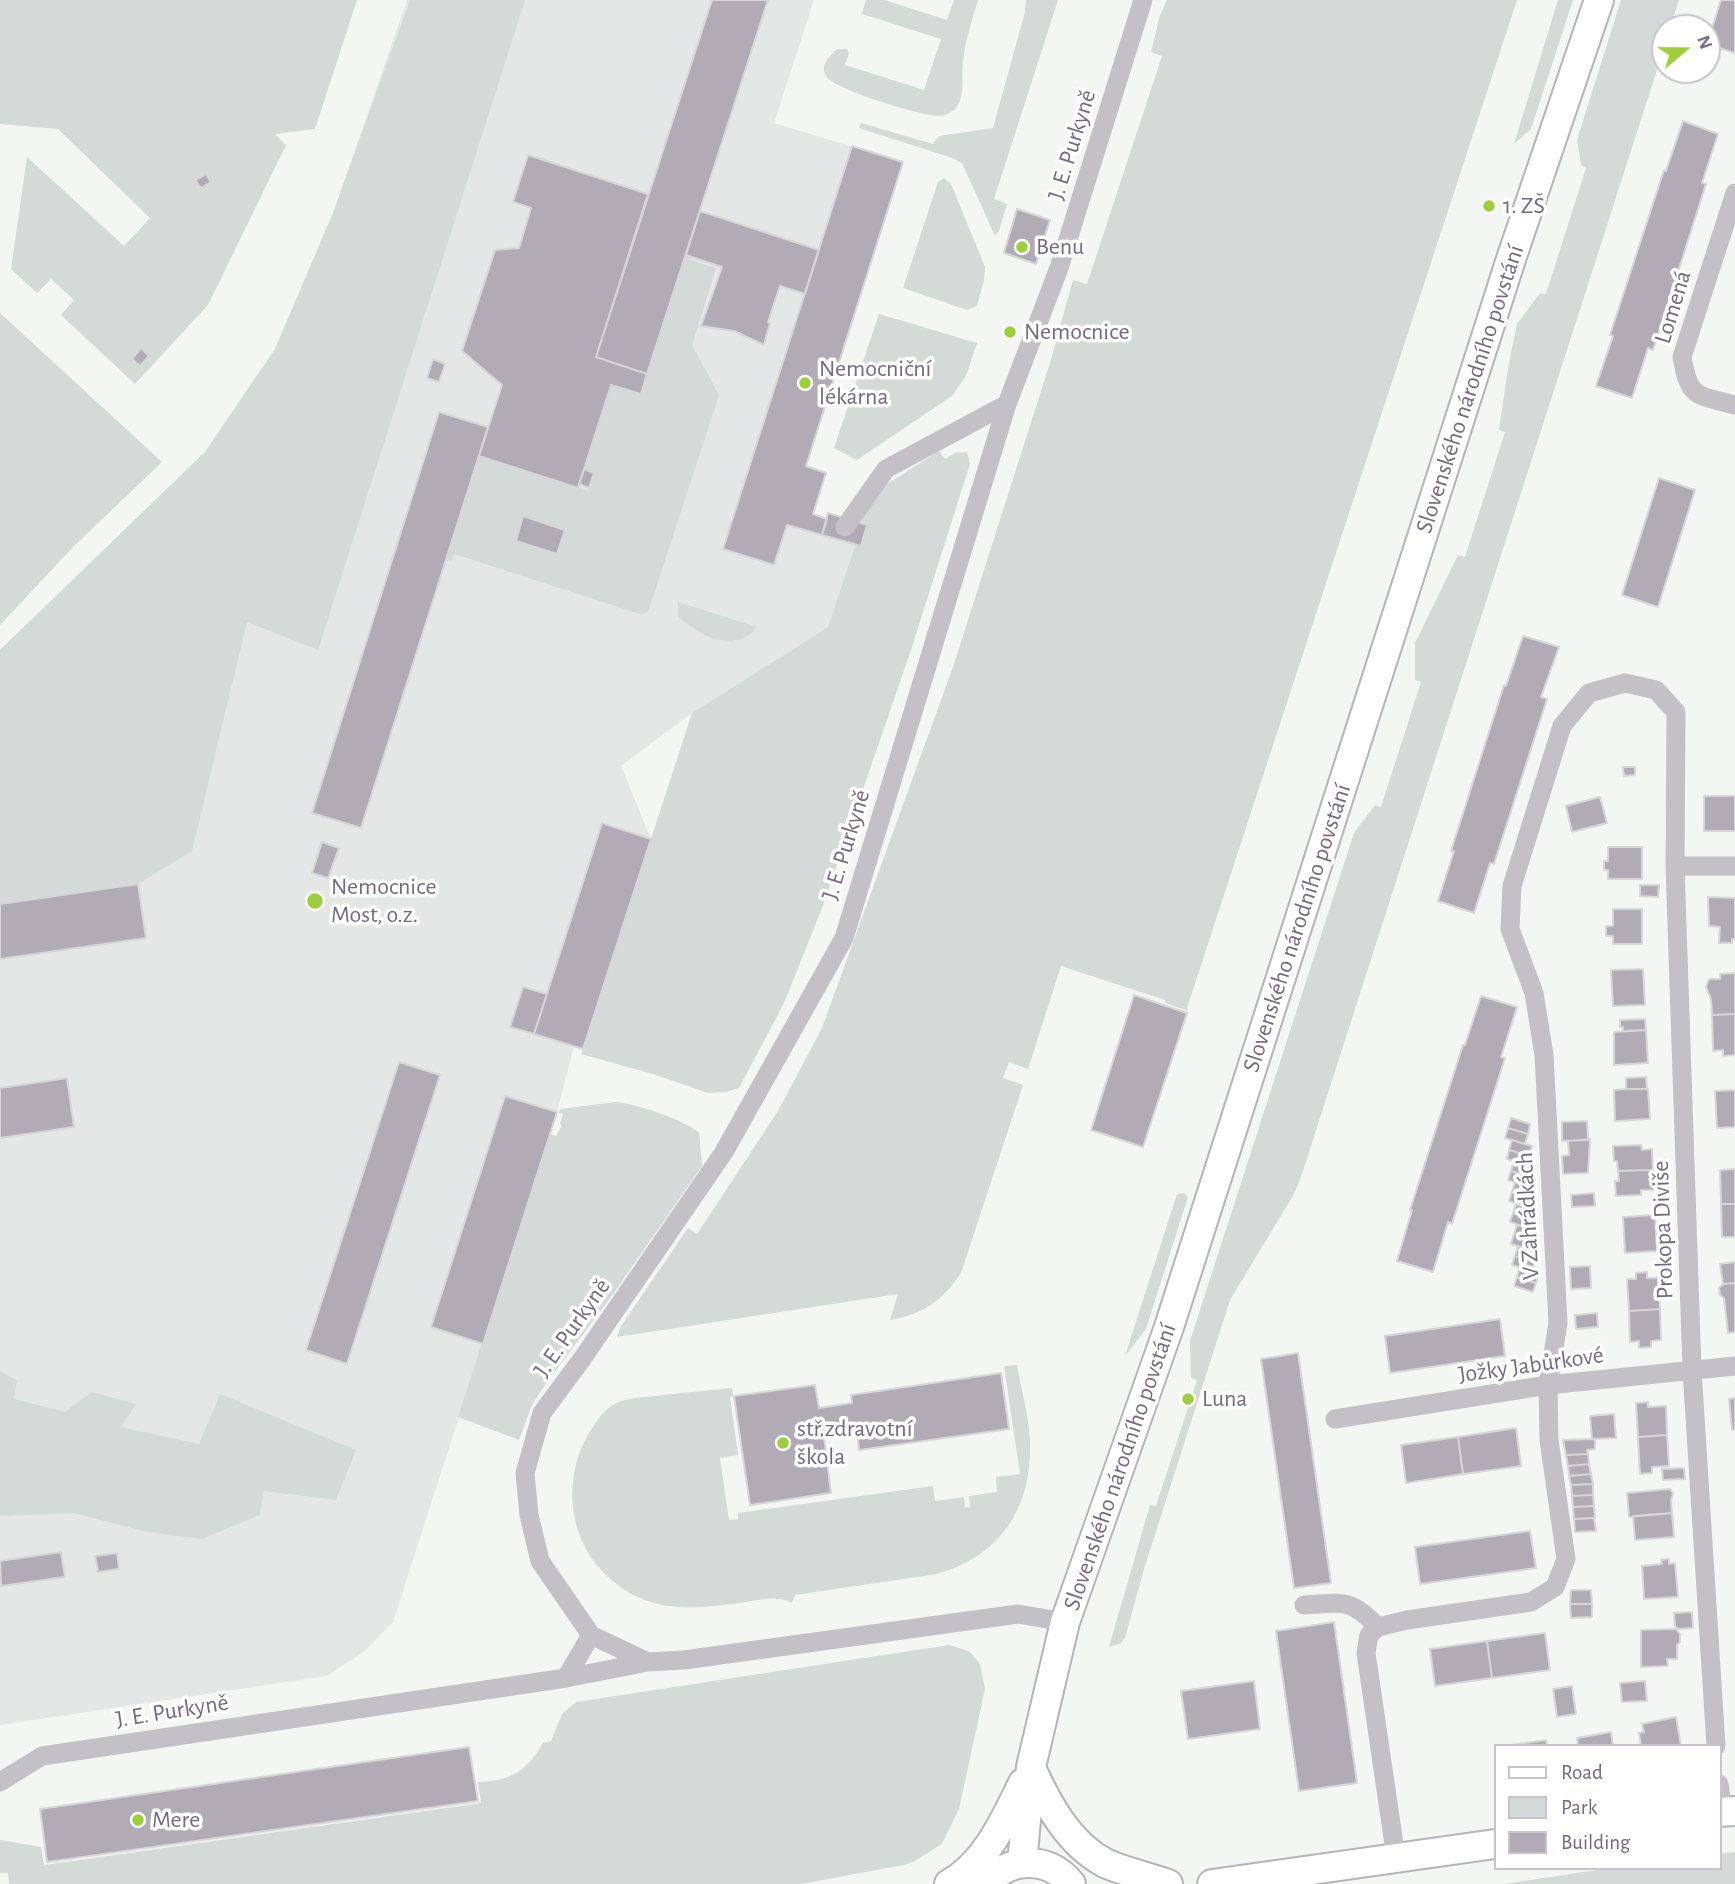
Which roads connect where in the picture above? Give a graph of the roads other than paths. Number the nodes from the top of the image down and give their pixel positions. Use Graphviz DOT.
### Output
graph roads {
  1 [pos="1143,0"];
  2 [pos="1599,0"];
  3 [pos="1735,193"];
  4 [pos="1007,404"];
  5 [pos="1735,405"];
  6 [pos="845,527"];
  7 [pos="1676,712"];
  8 [pos="1675,866"];
  9 [pos="1735,866"];
  10 [pos="1735,1366"];
  11 [pos="1692,1370"];
  12 [pos="1548,1385"];
  13 [pos="1335,1419"];
  14 [pos="1304,1605"];
  15 [pos="1065,1622"];
  16 [pos="1378,1627"];
  17 [pos="591,1634"];
  18 [pos="648,1662"];
  19 [pos="566,1678"];
  20 [pos="1716,1744"];
  21 [pos="1031,1767"];
  22 [pos="0,1782"];
  23 [pos="1721,1792"];
  24 [pos="1726,1812"];
  25 [pos="1494,1844"];
  26 [pos="1396,1858"];
  27 [pos="1022,1863"];
  28 [pos="948,1884"];
  29 [pos="986,1884"];
  30 [pos="1070,1884"];
  31 [pos="1168,1884"];
  32 [pos="1212,1884"];
  1 -- 4 [label="street, J. E. Purkyně"];
  2 -- 15 [label="street, Slovenského národního povstání"];
  3 -- 5 [label="street, Lomená"];
  4 -- 6 [label="street"];
  4 -- 17 [label="street, J. E. Purkyně"];
  7 -- 8 [label="street, Prokopa Diviše"];
  7 -- 12 [label="street, V Zahrádkách"];
  8 -- 9 [label="street"];
  8 -- 11 [label="street, Prokopa Diviše"];
  10 -- 11 [label="street, Jožky Jabůrkové"];
  11 -- 12 [label="street, Jožky Jabůrkové"];
  11 -- 20 [label="street, Prokopa Diviše"];
  12 -- 13 [label="street, Jožky Jabůrkové"];
  12 -- 16 [label="street, V Zahrádkách"];
  14 -- 16 [label="street"];
  15 -- 18 [label="street, J. E. Purkyně"];
  15 -- 21 [label="street, Slovenského národního povstání"];
  16 -- 26 [label="street"];
  17 -- 18 [label="street, J. E. Purkyně"];
  17 -- 19 [label="street"];
  18 -- 19 [label="street, J. E. Purkyně"];
  19 -- 22 [label="street, J. E. Purkyně"];
  21 -- 27 [label="street, Slovenského národního povstání"];
  21 -- 28 [label="street"];
  21 -- 31 [label="street"];
  23 -- 24 [label="street"];
  25 -- 26 [label="street"];
  26 -- 32 [label="street"];
  27 -- 29 [label="street"];
  27 -- 30 [label="street"];
}
